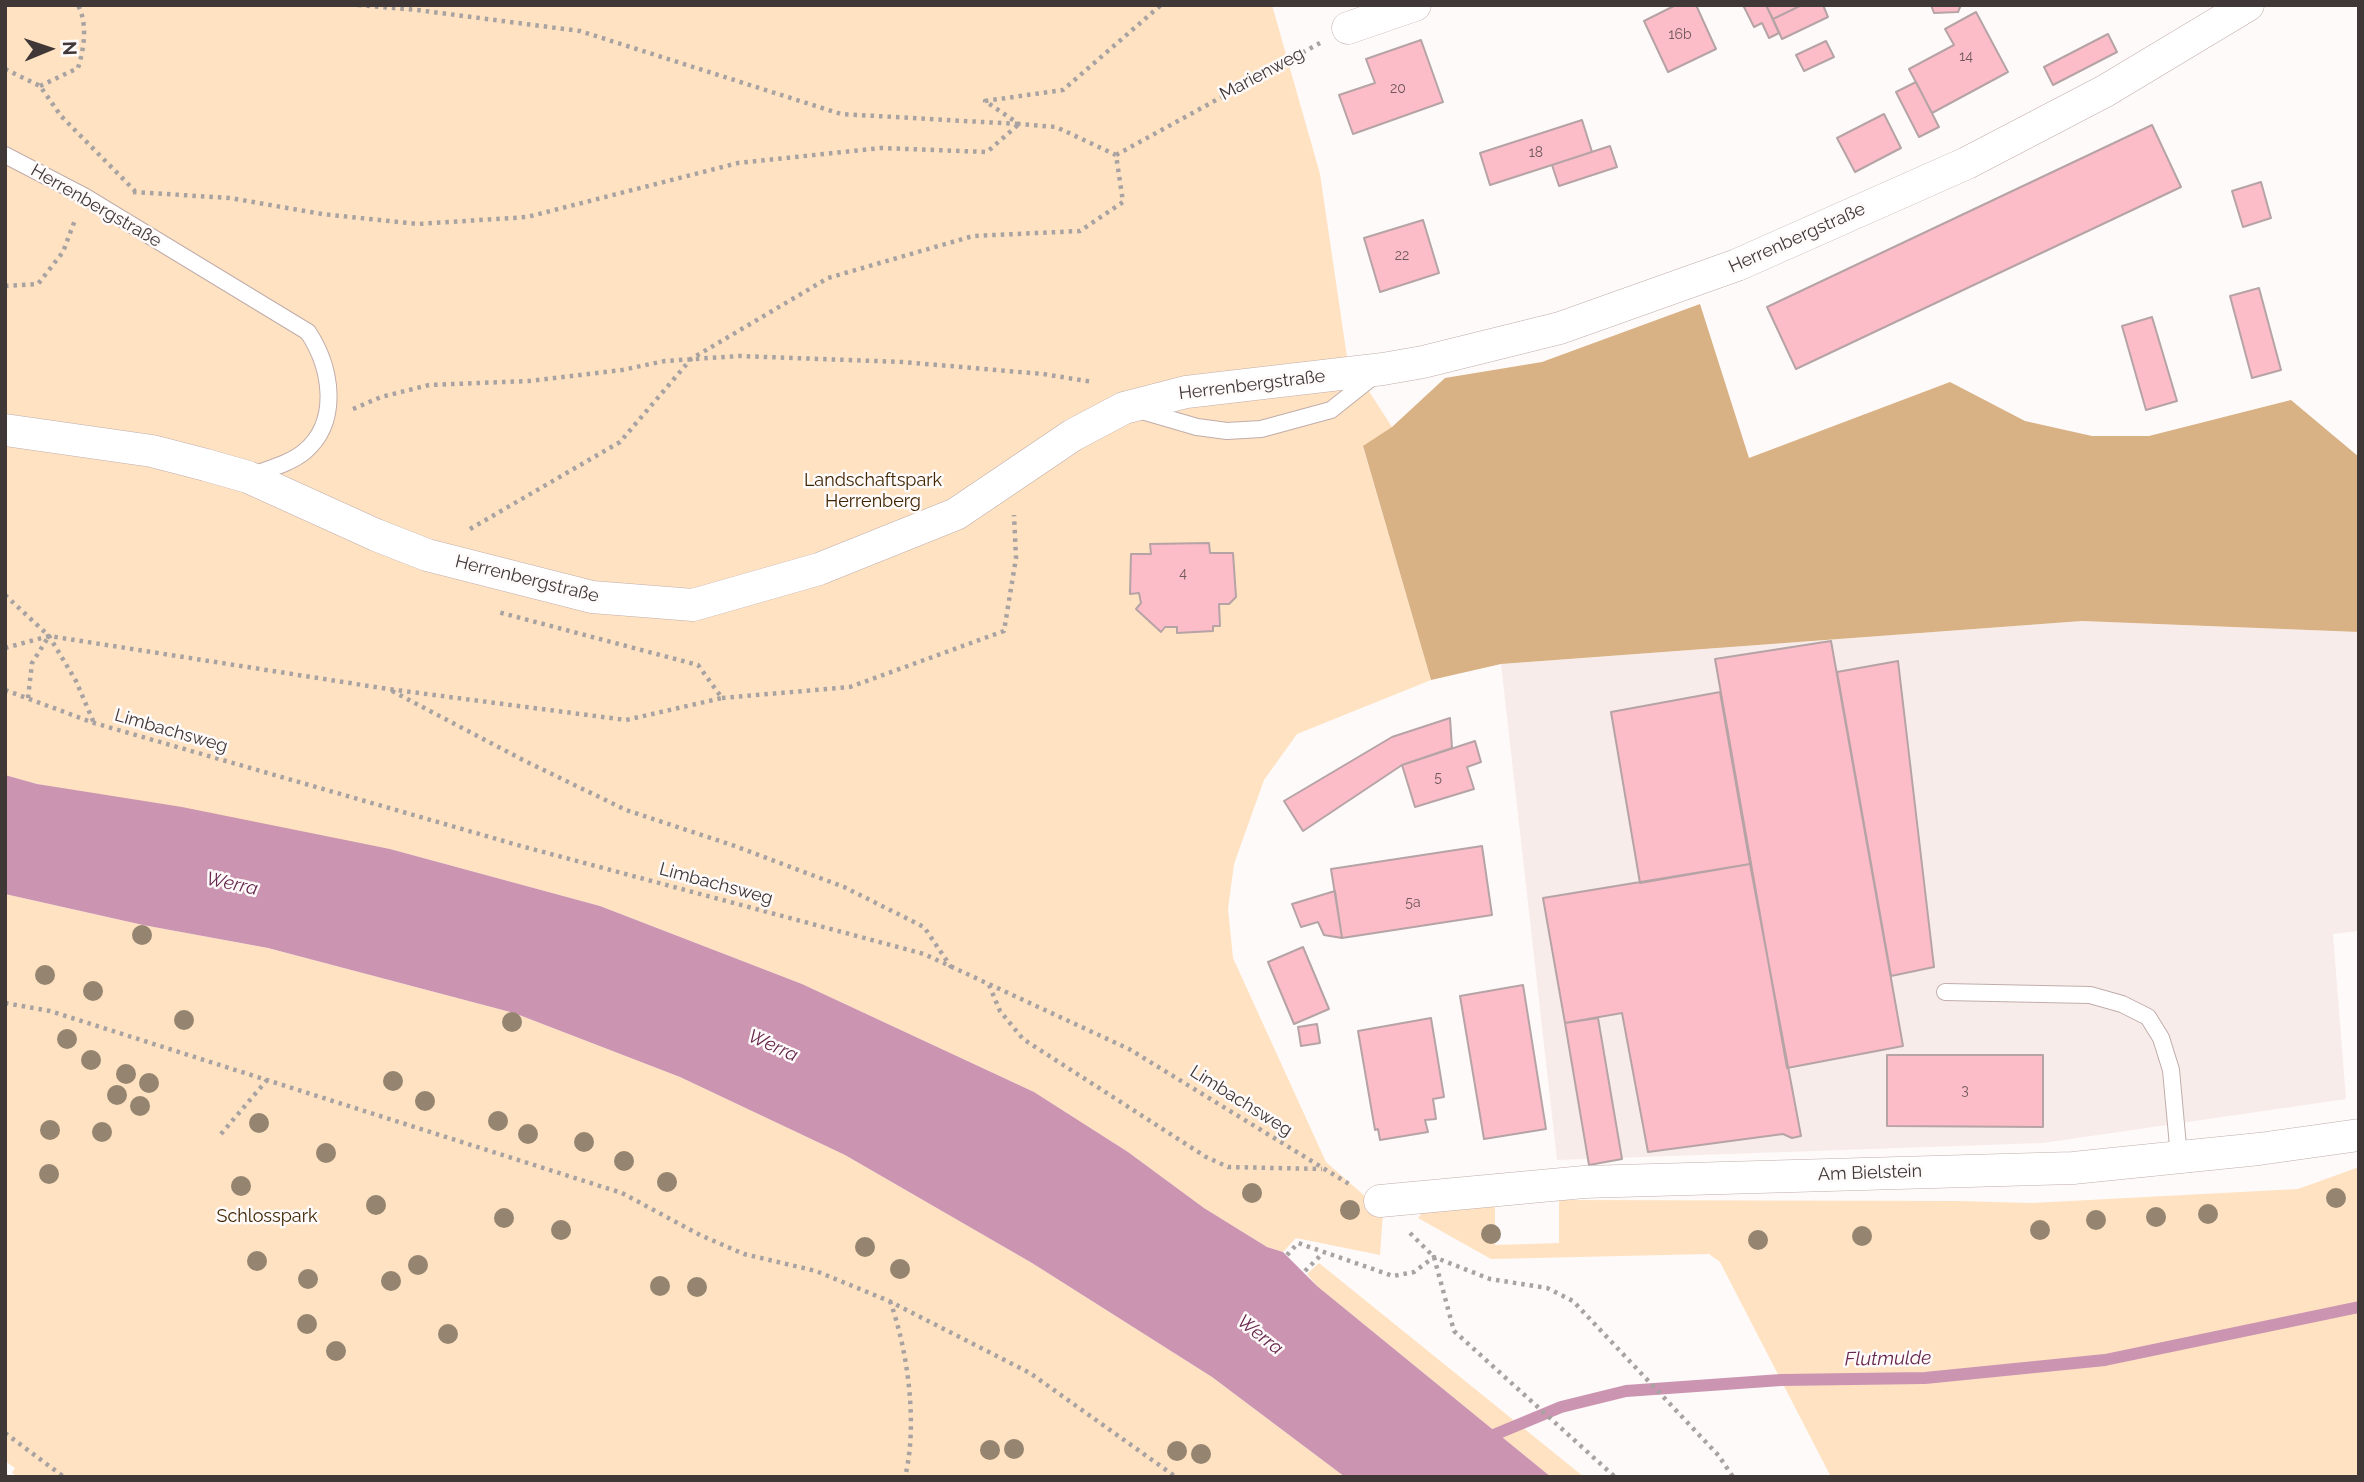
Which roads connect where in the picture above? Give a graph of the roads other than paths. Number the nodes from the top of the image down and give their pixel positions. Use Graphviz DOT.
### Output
graph roads {
  1 [pos="1415,5"];
  2 [pos="2248,5"];
  3 [pos="1348,29"];
  4 [pos="5,155"];
  5 [pos="1383,369"];
  6 [pos="5,408"];
  7 [pos="1124,408"];
  8 [pos="5,430"];
  9 [pos="83,440"];
  10 [pos="248,477"];
  11 [pos="1945,992"];
  12 [pos="2359,1135"];
  13 [pos="2179,1157"];
  14 [pos="1380,1201"];
  1 -- 3 [label="street"];
  2 -- 5 [label="street, Herrenbergstraße"];
  4 -- 10 [label="lane, Herrenbergstraße"];
  5 -- 7 [label="street, Herrenbergstraße"];
  5 -- 7 [label="lane"];
  6 -- 9 [label="street"];
  7 -- 10 [label="street, Herrenbergstraße"];
  8 -- 9 [label="street, Herrenbergstraße"];
  9 -- 10 [label="street, Herrenbergstraße"];
  11 -- 13 [label="lane"];
  12 -- 13 [label="street, Am Bielstein"];
  13 -- 14 [label="street, Am Bielstein"];
}
